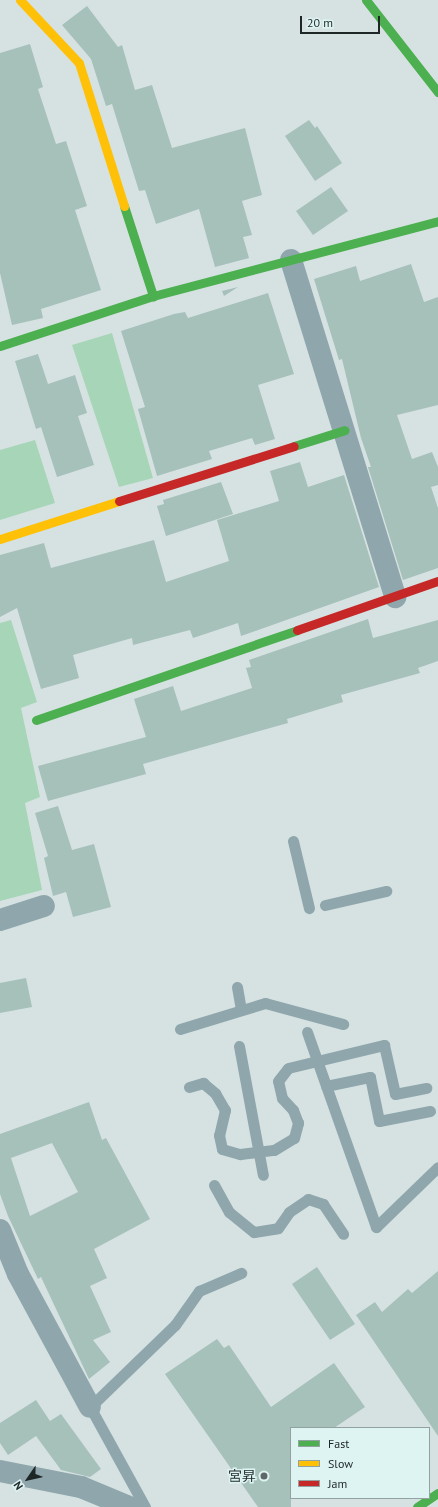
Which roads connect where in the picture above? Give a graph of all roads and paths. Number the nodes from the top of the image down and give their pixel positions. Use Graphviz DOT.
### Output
graph roads {
  1 [pos="20,0"];
  2 [pos="366,0"];
  3 [pos="438,92"];
  4 [pos="438,221"];
  5 [pos="292,260"];
  6 [pos="153,296"];
  7 [pos="2,340"];
  8 [pos="345,430"];
  9 [pos="0,539"];
  10 [pos="438,581"];
  11 [pos="394,597"];
  12 [pos="36,720"];
  13 [pos="293,841"];
  14 [pos="386,891"];
  15 [pos="326,904"];
  16 [pos="44,906"];
  17 [pos="309,908"];
  18 [pos="0,920"];
  19 [pos="237,986"];
  20 [pos="241,1010"];
  21 [pos="343,1024"];
  22 [pos="180,1028"];
  23 [pos="307,1032"];
  24 [pos="239,1046"];
  25 [pos="317,1060"];
  26 [pos="326,1086"];
  27 [pos="189,1087"];
  28 [pos="426,1088"];
  29 [pos="430,1111"];
  30 [pos="260,1151"];
  31 [pos="438,1167"];
  32 [pos="263,1175"];
  33 [pos="214,1185"];
  34 [pos="0,1230"];
  35 [pos="343,1234"];
  36 [pos="242,1273"];
  37 [pos="90,1407"];
  38 [pos="0,1471"];
  39 [pos="429,1499"];
  40 [pos="129,1507"];
  41 [pos="145,1507"];
  42 [pos="417,1507"];
  1 -- 6 [label="main road"];
  2 -- 3 [label="main road"];
  4 -- 5 [label="main road"];
  5 -- 6 [label="main road"];
  5 -- 8 [label="street"];
  6 -- 7 [label="main road"];
  8 -- 9 [label="main road"];
  8 -- 11 [label="street"];
  10 -- 11 [label="main road"];
  11 -- 12 [label="main road"];
  13 -- 17 [label="lane"];
  14 -- 15 [label="lane"];
  16 -- 18 [label="street"];
  19 -- 20 [label="lane"];
  20 -- 21 [label="lane"];
  20 -- 22 [label="lane"];
  23 -- 25 [label="lane"];
  24 -- 30 [label="lane"];
  25 -- 26 [label="lane"];
  25 -- 28 [label="lane"];
  25 -- 30 [label="lane"];
  26 -- 29 [label="lane"];
  26 -- 31 [label="lane"];
  27 -- 30 [label="lane"];
  30 -- 32 [label="lane"];
  33 -- 35 [label="lane"];
  34 -- 37 [label="street"];
  36 -- 37 [label="lane"];
  37 -- 41 [label="lane"];
  38 -- 40 [label="street"];
  39 -- 42 [label="main road"];
}
